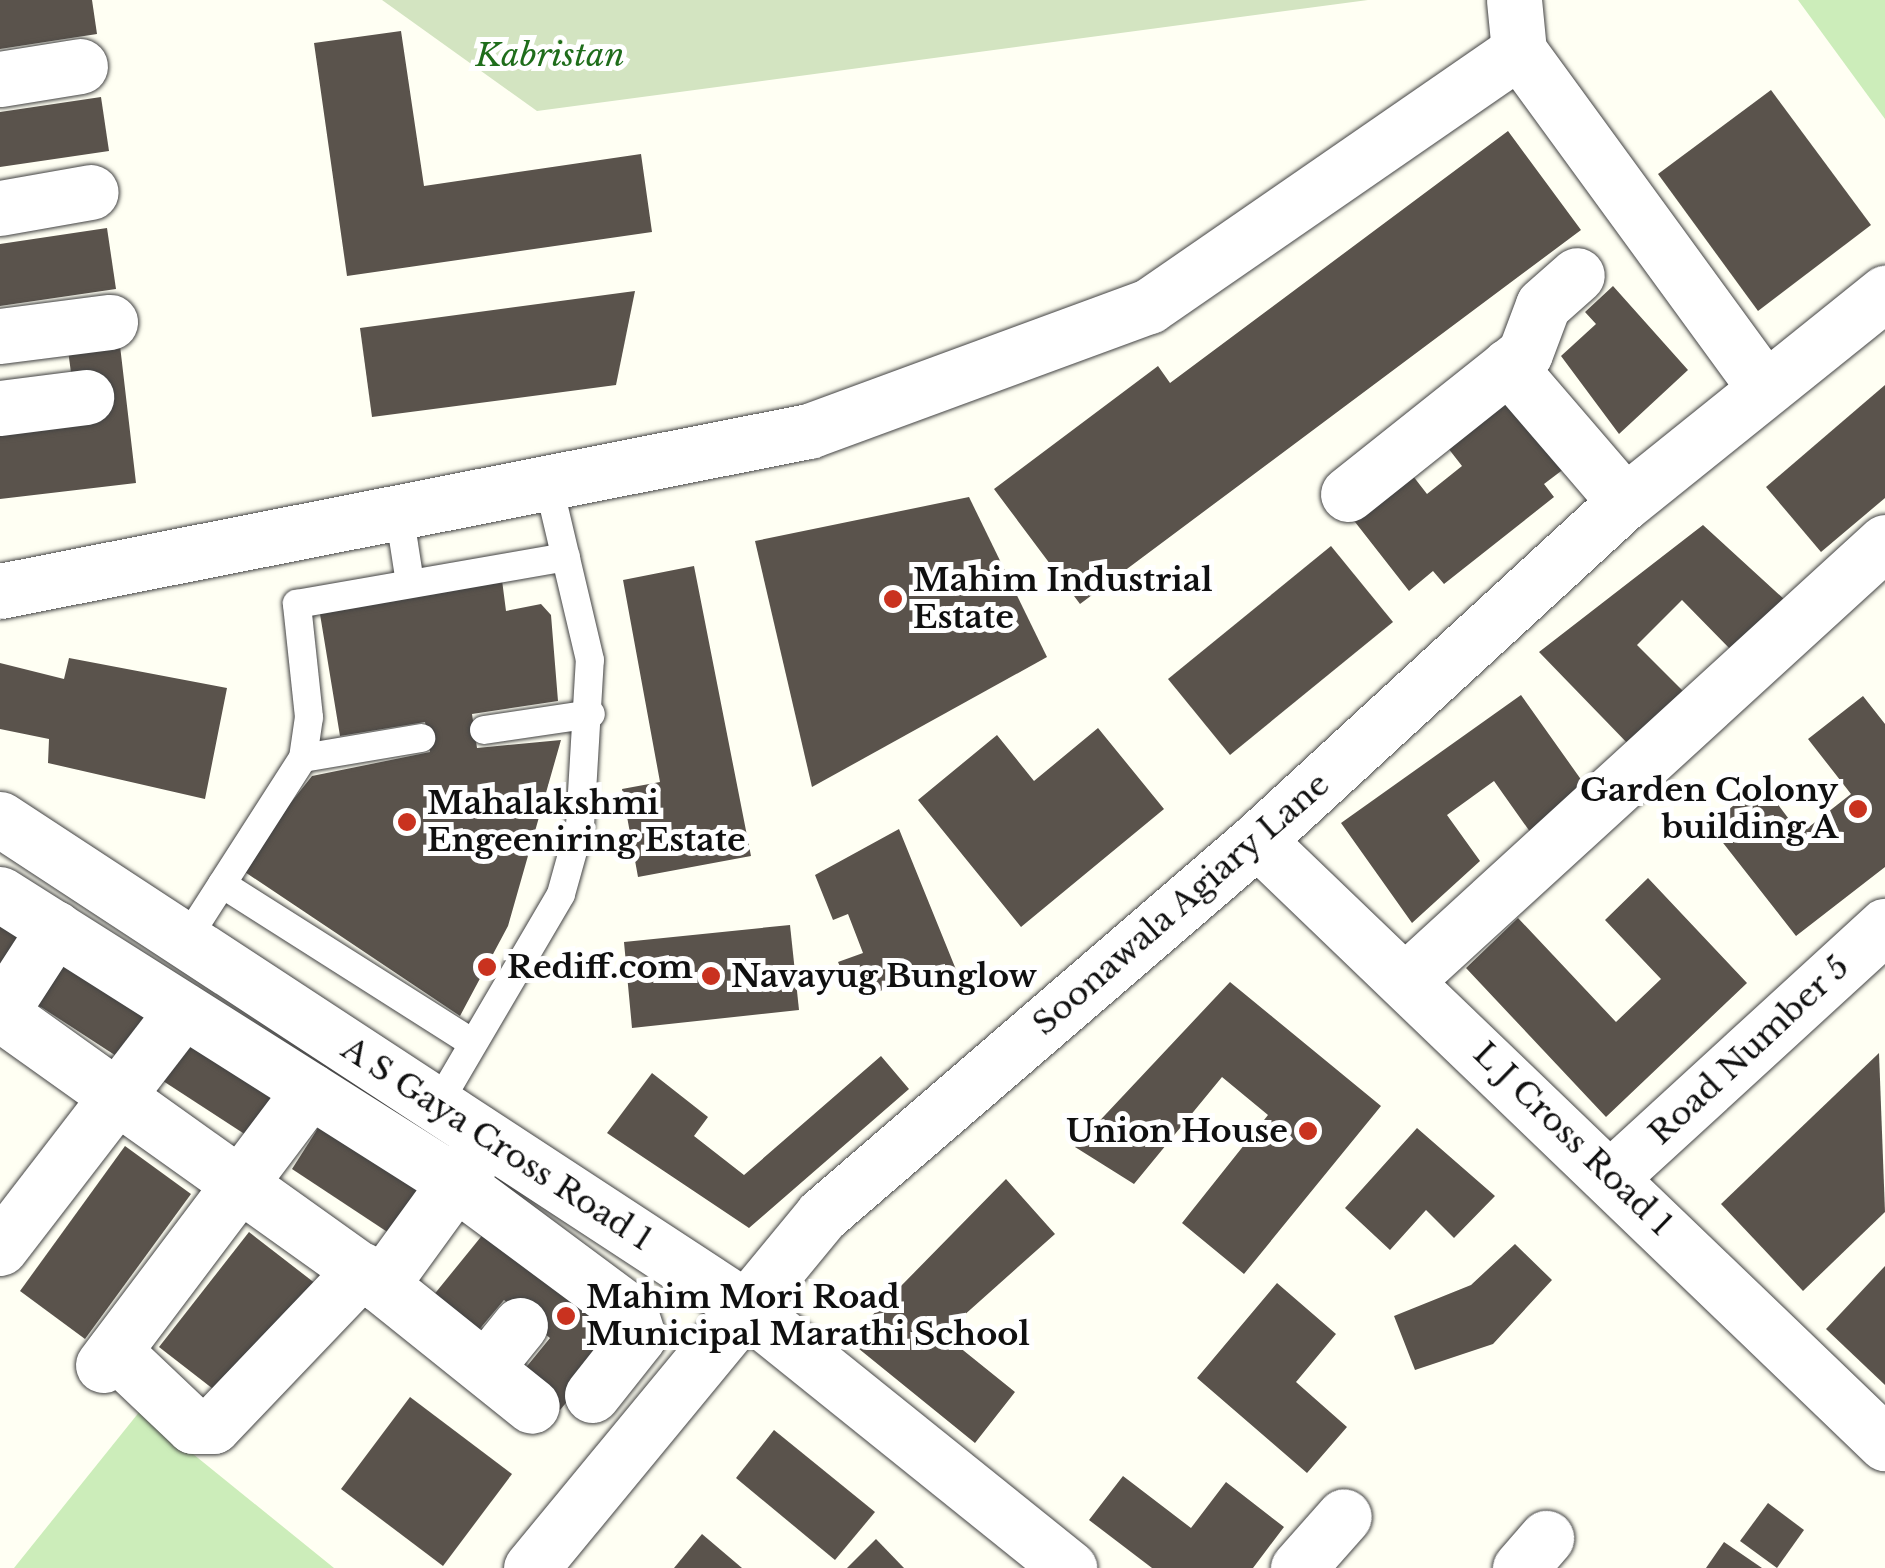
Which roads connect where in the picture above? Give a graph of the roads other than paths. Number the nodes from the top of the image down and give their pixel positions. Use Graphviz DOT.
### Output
graph roads {
  1 [pos="1516,25"];
  2 [pos="80,66"];
  3 [pos="0,80"];
  4 [pos="92,192"];
  5 [pos="0,208"];
  6 [pos="1576,275"];
  7 [pos="1885,293"];
  8 [pos="110,322"];
  9 [pos="18,334"];
  10 [pos="1508,366"];
  11 [pos="1764,387"];
  12 [pos="43,403"];
  13 [pos="548,482"];
  14 [pos="1348,494"];
  15 [pos="1625,502"];
  16 [pos="399,512"];
  17 [pos="1885,542"];
  18 [pos="566,557"];
  19 [pos="410,583"];
  20 [pos="0,591"];
  21 [pos="591,714"];
  22 [pos="484,730"];
  23 [pos="421,738"];
  24 [pos="303,758"];
  25 [pos="0,819"];
  26 [pos="1256,840"];
  27 [pos="222,884"];
  28 [pos="0,894"];
  29 [pos="1885,926"];
  30 [pos="54,928"];
  31 [pos="186,940"];
  32 [pos="1406,980"];
  33 [pos="183,1010"];
  34 [pos="473,1043"];
  35 [pos="310,1090"];
  36 [pos="122,1097"];
  37 [pos="438,1104"];
  38 [pos="488,1138"];
  39 [pos="1613,1175"];
  40 [pos="244,1182"];
  41 [pos="455,1182"];
  42 [pos="0,1248"];
  43 [pos="372,1278"];
  44 [pos="742,1305"];
  45 [pos="520,1325"];
  46 [pos="486,1367"];
  47 [pos="592,1395"];
  48 [pos="532,1406"];
  49 [pos="1885,1443"];
  50 [pos="1344,1516"];
  51 [pos="532,1568"];
  52 [pos="1069,1568"];
  53 [pos="1298,1568"];
  1 -- 11 [label="street"];
  1 -- 13 [label="street"];
  2 -- 3 [label="street"];
  4 -- 5 [label="street"];
  6 -- 10 [label="street"];
  7 -- 11 [label="street, Soonawala Agiary Lane"];
  8 -- 9 [label="street"];
  9 -- 12 [label="street"];
  10 -- 14 [label="street"];
  10 -- 15 [label="street"];
  11 -- 15 [label="street, Soonawala Agiary Lane"];
  13 -- 16 [label="street"];
  13 -- 18 [label="lane"];
  15 -- 26 [label="street, Soonawala Agiary Lane"];
  16 -- 19 [label="lane"];
  16 -- 20 [label="street"];
  17 -- 32 [label="street"];
  18 -- 19 [label="lane"];
  18 -- 21 [label="lane"];
  19 -- 24 [label="lane"];
  21 -- 22 [label="lane"];
  21 -- 34 [label="lane"];
  23 -- 24 [label="lane"];
  24 -- 27 [label="lane"];
  25 -- 31 [label="street, A S Gaya Cross Road 1"];
  26 -- 32 [label="street, L J Cross Road 1"];
  26 -- 44 [label="street, Soonawala Agiary Lane"];
  27 -- 31 [label="lane"];
  27 -- 34 [label="lane"];
  28 -- 30 [label="street"];
  29 -- 39 [label="street, Road Number 5"];
  30 -- 33 [label="street"];
  30 -- 36 [label="street"];
  31 -- 37 [label="street, A S Gaya Cross Road 1"];
  32 -- 39 [label="street, L J Cross Road 1"];
  33 -- 35 [label="street"];
  33 -- 36 [label="street"];
  34 -- 37 [label="lane"];
  35 -- 40 [label="street"];
  35 -- 41 [label="street"];
  36 -- 40 [label="street"];
  36 -- 42 [label="street"];
  37 -- 38 [label="street, A S Gaya Cross Road 1"];
  38 -- 41 [label="street"];
  38 -- 44 [label="street, A S Gaya Cross Road 1"];
  39 -- 49 [label="street, L J Cross Road 1"];
  40 -- 43 [label="street"];
  40 -- 43 [label="street"];
  41 -- 43 [label="street"];
  41 -- 47 [label="street"];
  43 -- 46 [label="street"];
  44 -- 51 [label="street, Soonawala Agiary Lane"];
  44 -- 52 [label="street, A S Gaya Cross Road 1"];
  45 -- 46 [label="street"];
  46 -- 48 [label="street"];
  50 -- 53 [label="street"];
}
